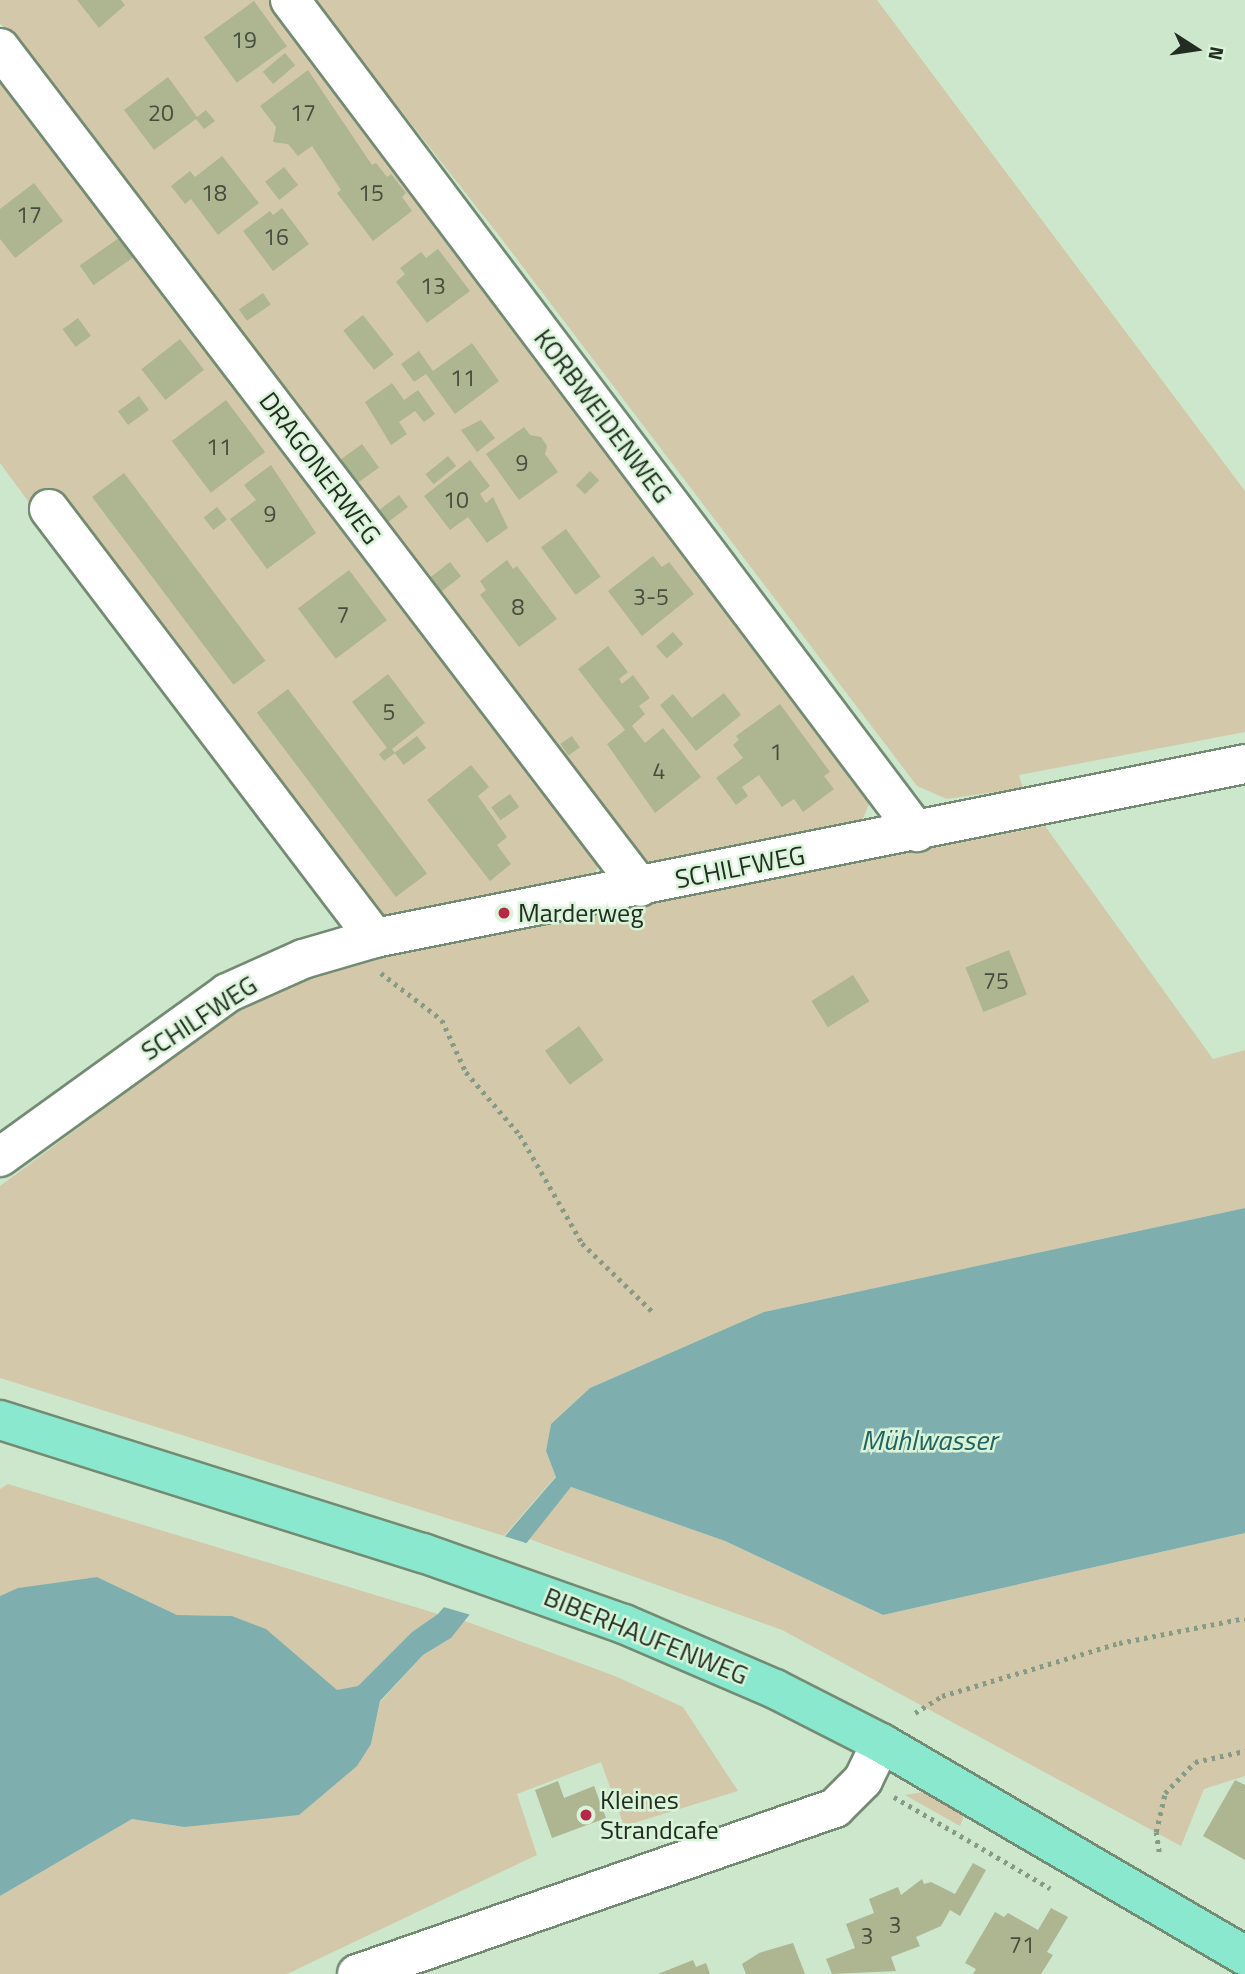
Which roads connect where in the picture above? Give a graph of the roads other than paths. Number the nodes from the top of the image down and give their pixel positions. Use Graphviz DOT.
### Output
graph roads {
  1 [pos="290,0"];
  2 [pos="0,48"];
  3 [pos="49,509"];
  4 [pos="1245,764"];
  5 [pos="917,832"];
  6 [pos="640,887"];
  7 [pos="359,943"];
  8 [pos="0,1157"];
  9 [pos="0,1420"];
  10 [pos="881,1744"];
  11 [pos="1245,1956"];
  12 [pos="356,1974"];
  1 -- 5 [label="street, KORBWEIDENWEG"];
  2 -- 6 [label="street, DRAGONERWEG"];
  3 -- 7 [label="street"];
  4 -- 5 [label="street, SCHILFWEG"];
  5 -- 6 [label="street, SCHILFWEG"];
  6 -- 7 [label="street, SCHILFWEG"];
  7 -- 8 [label="street, SCHILFWEG"];
  9 -- 10 [label="main road, BIBERHAUFENWEG"];
  10 -- 11 [label="main road, BIBERHAUFENWEG"];
  10 -- 12 [label="street"];
}
